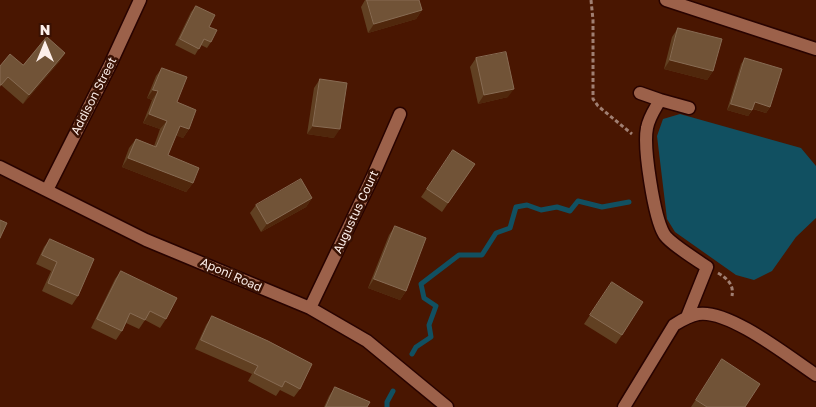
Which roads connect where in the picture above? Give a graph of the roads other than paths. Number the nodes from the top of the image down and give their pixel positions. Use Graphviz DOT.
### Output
graph roads {
  1 [pos="140,0"];
  2 [pos="666,0"];
  3 [pos="816,49"];
  4 [pos="640,94"];
  5 [pos="660,100"];
  6 [pos="689,108"];
  7 [pos="400,114"];
  8 [pos="0,168"];
  9 [pos="47,190"];
  10 [pos="310,308"];
  11 [pos="693,315"];
  12 [pos="816,375"];
  13 [pos="447,407"];
  14 [pos="624,407"];
  1 -- 9 [label="street, Addison Street"];
  2 -- 3 [label="street"];
  4 -- 5 [label="street"];
  5 -- 6 [label="street"];
  5 -- 11 [label="street"];
  7 -- 10 [label="street, Augustus Court"];
  8 -- 9 [label="street, Aponi Road"];
  9 -- 10 [label="street, Aponi Road"];
  10 -- 13 [label="street, Aponi Road"];
  11 -- 12 [label="street"];
  11 -- 14 [label="street"];
}
